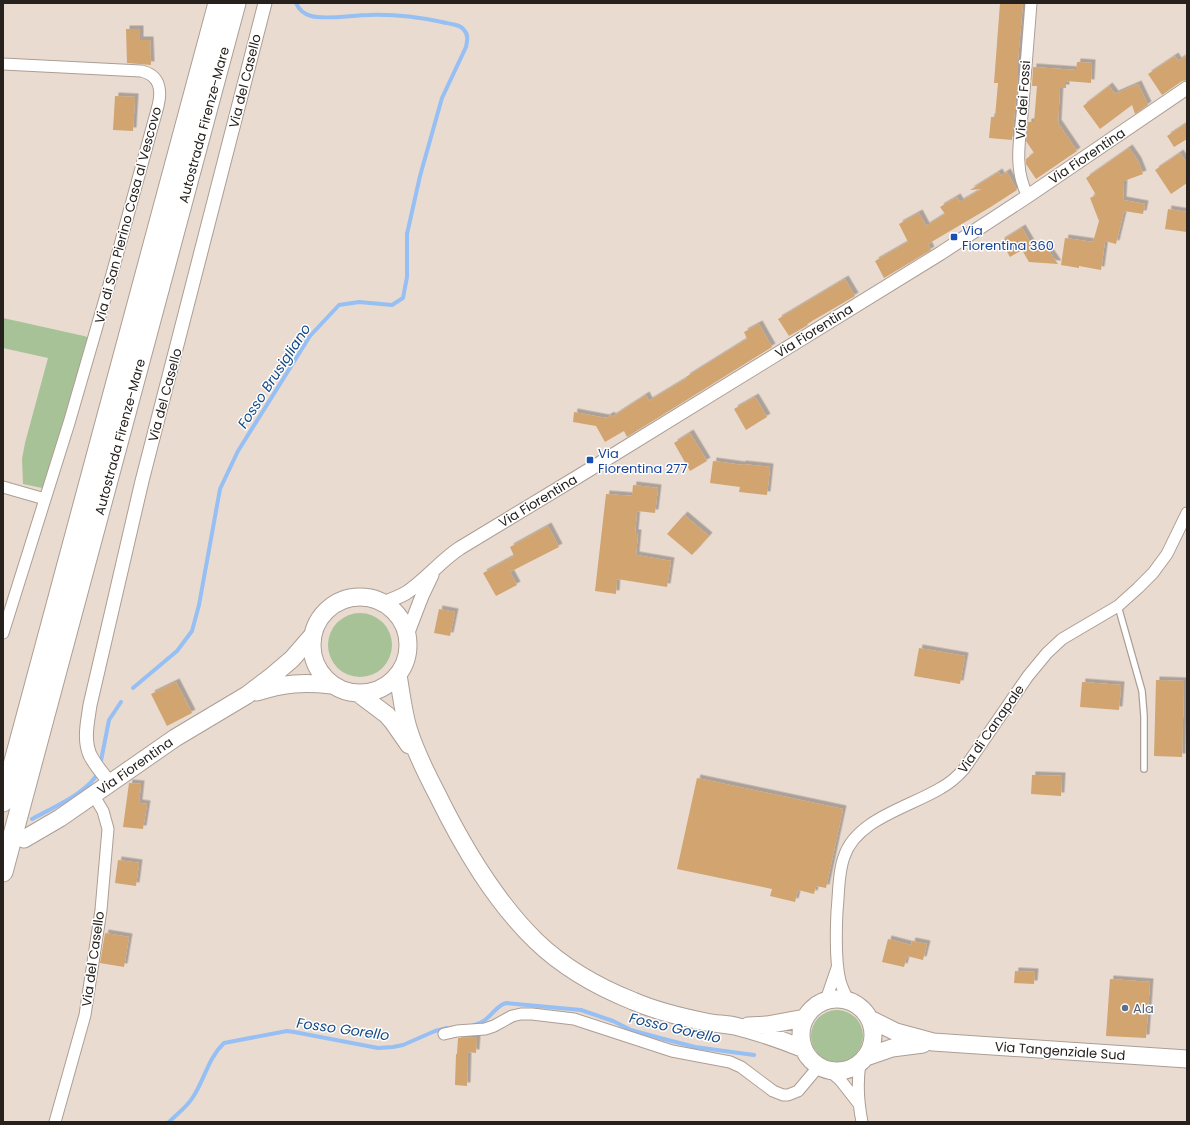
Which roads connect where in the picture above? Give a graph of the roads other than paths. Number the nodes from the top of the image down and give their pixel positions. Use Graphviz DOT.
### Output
graph roads {
  1 [pos="218,3"];
  2 [pos="236,3"];
  3 [pos="266,3"];
  4 [pos="1031,3"];
  5 [pos="3,64"];
  6 [pos="1187,88"];
  7 [pos="1028,196"];
  8 [pos="3,487"];
  9 [pos="45,499"];
  10 [pos="1187,513"];
  11 [pos="437,567"];
  12 [pos="383,603"];
  13 [pos="1118,606"];
  14 [pos="3,633"];
  15 [pos="407,635"];
  16 [pos="312,636"];
  17 [pos="398,675"];
  18 [pos="332,685"];
  19 [pos="359,694"];
  20 [pos="247,695"];
  21 [pos="419,759"];
  22 [pos="1144,769"];
  23 [pos="110,783"];
  24 [pos="94,796"];
  25 [pos="3,802"];
  26 [pos="24,839"];
  27 [pos="3,872"];
  28 [pos="837,966"];
  29 [pos="826,1000"];
  30 [pos="848,1000"];
  31 [pos="805,1018"];
  32 [pos="870,1019"];
  33 [pos="735,1026"];
  34 [pos="444,1034"];
  35 [pos="933,1042"];
  36 [pos="804,1049"];
  37 [pos="1187,1059"];
  38 [pos="863,1060"];
  39 [pos="824,1068"];
  40 [pos="859,1105"];
  41 [pos="55,1122"];
  42 [pos="862,1122"];
  1 -- 25 [label="highway, Autostrada Firenze-Mare"];
  2 -- 27 [label="highway, Autostrada Firenze-Mare"];
  3 -- 23 [label="street, Via del Casello"];
  4 -- 7 [label="street, Via dei Fossi"];
  5 -- 9 [label="street, Via di San Pierino Casa al Vescovo"];
  6 -- 7 [label="street, Via Fiorentina"];
  7 -- 11 [label="street, Via Fiorentina"];
  8 -- 9 [label="street"];
  9 -- 14 [label="street, Via di San Pierino Casa al Vescovo"];
  10 -- 13 [label="street, Via di Canapale"];
  11 -- 12 [label="street, Via Fiorentina"];
  11 -- 15 [label="street, Via Fiorentina"];
  12 -- 15 [label="main road"];
  12 -- 16 [label="main road"];
  13 -- 22 [label="lane"];
  13 -- 28 [label="street, Via di Canapale"];
  15 -- 17 [label="main road"];
  16 -- 18 [label="main road"];
  16 -- 20 [label="main road, Via Fiorentina"];
  17 -- 19 [label="main road"];
  17 -- 21 [label="main road"];
  18 -- 19 [label="main road"];
  18 -- 20 [label="main road, Via Fiorentina"];
  19 -- 21 [label="main road"];
  20 -- 23 [label="main road, Via Fiorentina"];
  21 -- 33 [label="main road"];
  23 -- 24 [label="main road, Via Fiorentina"];
  24 -- 26 [label="main road, Via Fiorentina"];
  24 -- 41 [label="street, Via del Casello"];
  28 -- 29 [label="street"];
  28 -- 30 [label="street, Via di Canapale"];
  29 -- 30 [label="main road"];
  29 -- 31 [label="main road"];
  30 -- 32 [label="main road, Via Tangenziale Sud"];
  31 -- 33 [label="main road"];
  31 -- 36 [label="main road"];
  32 -- 35 [label="main road, Via Tangenziale Sud"];
  32 -- 38 [label="main road"];
  33 -- 36 [label="main road"];
  34 -- 39 [label="street"];
  35 -- 37 [label="main road, Via Tangenziale Sud"];
  35 -- 38 [label="main road, Via Tangenziale Sud"];
  36 -- 39 [label="main road"];
  38 -- 39 [label="main road, Via Tangenziale Sud"];
  38 -- 40 [label="street"];
  39 -- 40 [label="street"];
  40 -- 42 [label="street"];
}
